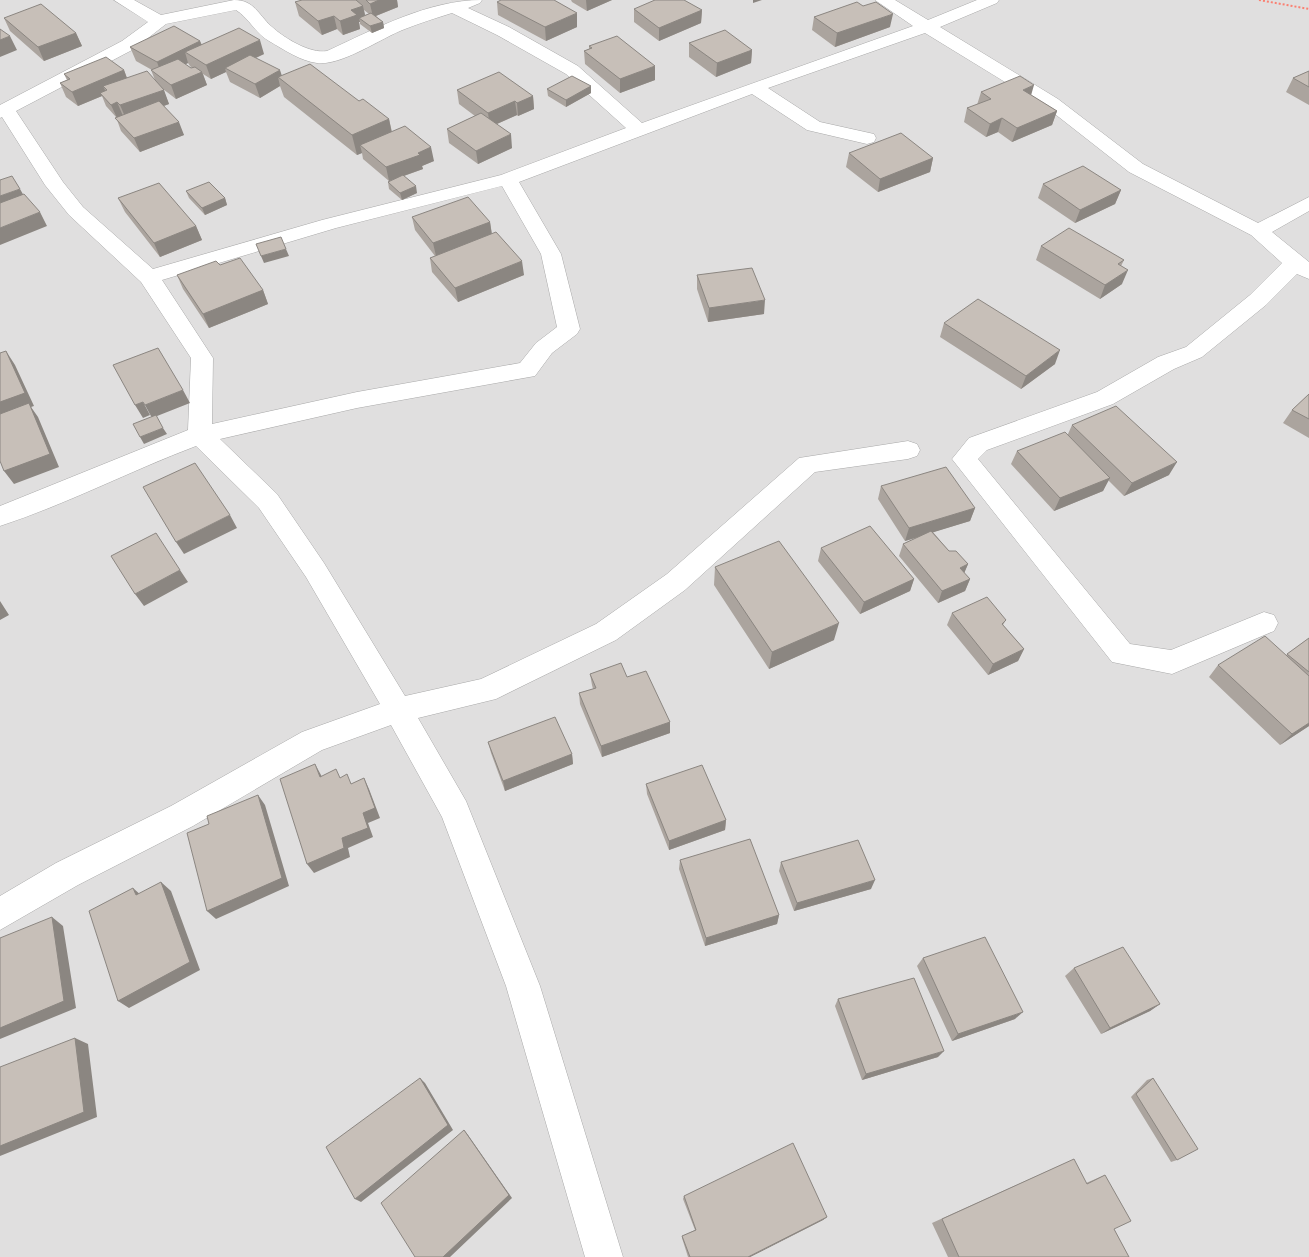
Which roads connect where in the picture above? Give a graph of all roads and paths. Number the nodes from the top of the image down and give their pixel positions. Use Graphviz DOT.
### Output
graph roads {
  1 [pos="122,0"];
  2 [pos="474,0"];
  3 [pos="883,0"];
  4 [pos="992,0"];
  5 [pos="1259,0"];
  6 [pos="453,7"];
  7 [pos="1309,9"];
  8 [pos="161,20"];
  9 [pos="929,26"];
  10 [pos="754,87"];
  11 [pos="3,110"];
  12 [pos="638,130"];
  13 [pos="867,138"];
  14 [pos="508,179"];
  15 [pos="1309,203"];
  16 [pos="1258,231"];
  17 [pos="1302,268"];
  18 [pos="149,277"];
  19 [pos="200,435"];
  20 [pos="908,450"];
  21 [pos="0,516"];
  22 [pos="1264,623"];
  23 [pos="397,710"];
  24 [pos="0,914"];
  25 [pos="604,1257"];
  1 -- 8 [label="street"];
  2 -- 6 [label="street"];
  3 -- 9 [label="street"];
  4 -- 9 [label="street"];
  5 -- 7 [label="path"];
  6 -- 8 [label="street"];
  6 -- 12 [label="street"];
  8 -- 11 [label="street"];
  9 -- 10 [label="street"];
  9 -- 16 [label="street"];
  10 -- 12 [label="street"];
  10 -- 13 [label="street"];
  11 -- 18 [label="street"];
  12 -- 14 [label="street"];
  14 -- 18 [label="street"];
  14 -- 19 [label="street"];
  15 -- 16 [label="street"];
  16 -- 17 [label="street"];
  17 -- 22 [label="street"];
  18 -- 19 [label="street"];
  19 -- 21 [label="street"];
  19 -- 23 [label="street"];
  20 -- 23 [label="street"];
  23 -- 24 [label="street"];
  23 -- 25 [label="street"];
}
